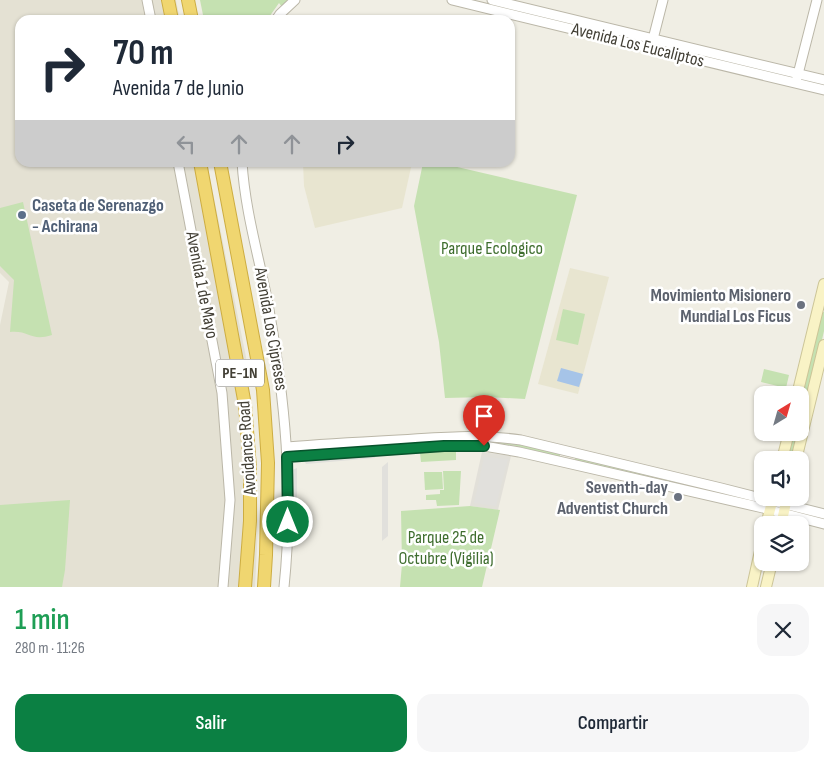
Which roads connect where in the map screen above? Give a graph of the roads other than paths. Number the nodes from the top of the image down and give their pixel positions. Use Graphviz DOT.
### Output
graph roads {
  1 [pos="147,0"];
  2 [pos="168,0"];
  3 [pos="188,0"];
  4 [pos="295,0"];
  5 [pos="452,0"];
  6 [pos="492,0"];
  7 [pos="663,0"];
  8 [pos="816,0"];
  9 [pos="150,15"];
  10 [pos="171,15"];
  11 [pos="191,15"];
  12 [pos="279,15"];
  13 [pos="652,44"];
  14 [pos="798,74"];
  15 [pos="824,80"];
  16 [pos="796,83"];
  17 [pos="824,90"];
  18 [pos="179,167"];
  19 [pos="201,167"];
  20 [pos="221,167"];
  21 [pos="243,167"];
  22 [pos="824,284"];
  23 [pos="824,345"];
  24 [pos="800,386"];
  25 [pos="287,447"];
  26 [pos="798,451"];
  27 [pos="287,457"];
  28 [pos="754,498"];
  29 [pos="754,499"];
  30 [pos="787,506"];
  31 [pos="789,506"];
  32 [pos="824,514"];
  33 [pos="824,524"];
  34 [pos="756,571"];
  35 [pos="770,571"];
  36 [pos="223,587"];
  37 [pos="245,587"];
  38 [pos="264,587"];
  39 [pos="284,587"];
  40 [pos="752,587"];
  41 [pos="766,587"];
  1 -- 9 [label="street"];
  2 -- 10 [label="highway"];
  3 -- 11 [label="highway"];
  4 -- 12 [label="street"];
  5 -- 13 [label="street, Avenida Los Eucaliptos"];
  6 -- 13 [label="street, Avenida Los Eucaliptos"];
  7 -- 13 [label="street"];
  8 -- 14 [label="street"];
  13 -- 14 [label="street, Avenida Los Eucaliptos"];
  13 -- 16 [label="street, Avenida Los Eucaliptos"];
  14 -- 15 [label="street, Avenida Los Eucaliptos"];
  14 -- 16 [label="street"];
  16 -- 17 [label="street, Avenida Los Eucaliptos"];
  18 -- 36 [label="street, Avenida 1 de Mayo"];
  19 -- 37 [label="highway, Avoidance Road / PE-1N"];
  20 -- 38 [label="highway, Avoidance Road / PE-1N"];
  21 -- 25 [label="street, Avenida Los Cipreses"];
  22 -- 24 [label="main road"];
  23 -- 26 [label="main road"];
  25 -- 27 [label="street, Avenida Los Cipreses"];
  25 -- 28 [label="street"];
  27 -- 29 [label="street"];
  27 -- 39 [label="street, Avenida Los Cipreses"];
  30 -- 33 [label="street"];
  31 -- 32 [label="street"];
  34 -- 40 [label="main road"];
  35 -- 41 [label="main road"];
}
